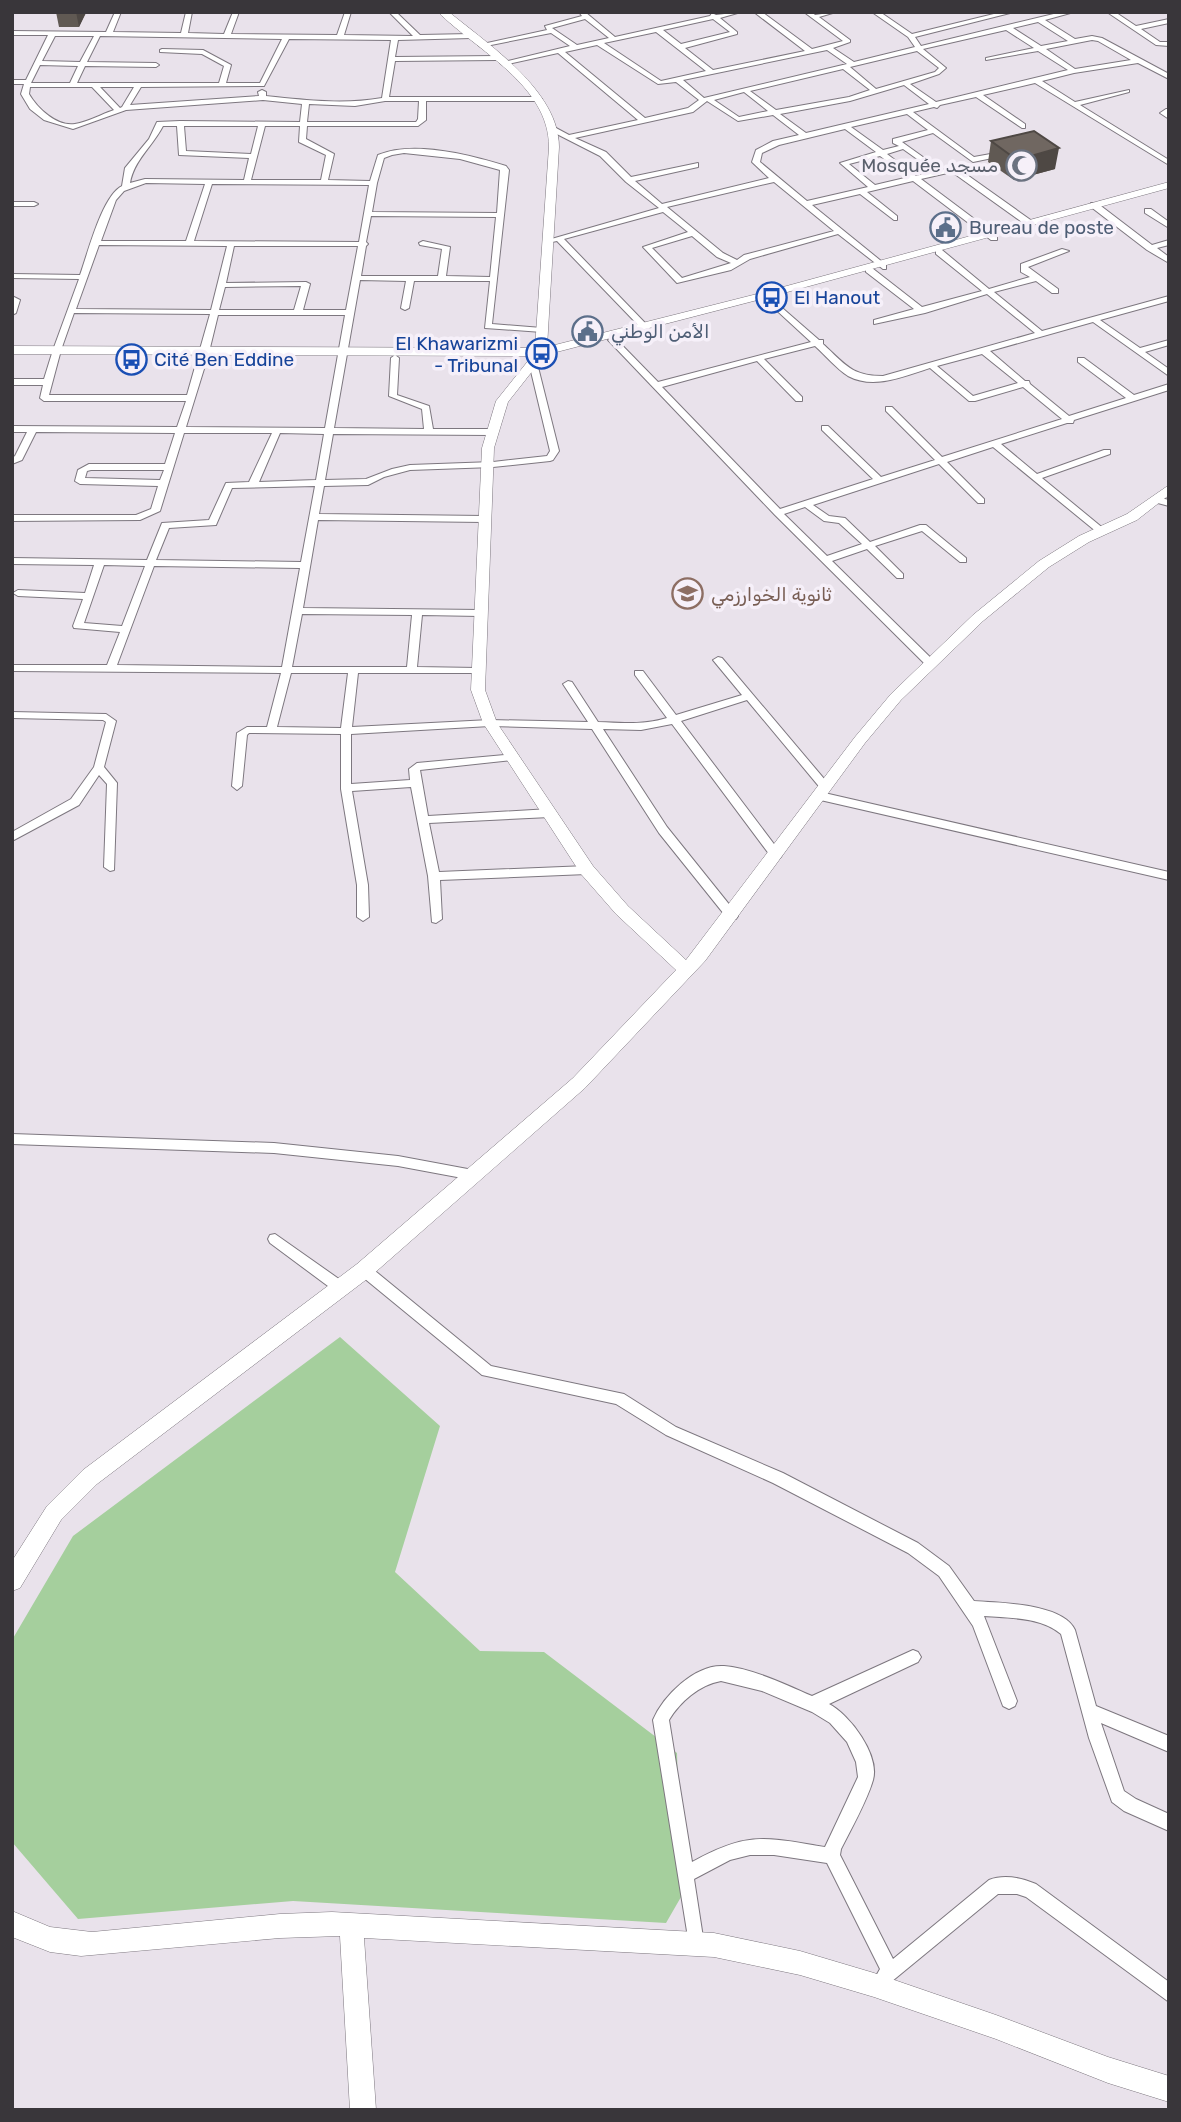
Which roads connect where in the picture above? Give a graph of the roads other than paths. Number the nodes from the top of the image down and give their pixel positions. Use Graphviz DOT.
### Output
graph roads {
  1 [pos="118,12"];
  2 [pos="189,12"];
  3 [pos="236,12"];
  4 [pos="348,12"];
  5 [pos="392,12"];
  6 [pos="443,12"];
  7 [pos="738,12"];
  8 [pos="757,12"];
  9 [pos="833,12"];
  10 [pos="874,12"];
  11 [pos="1011,12"];
  12 [pos="1071,12"];
  13 [pos="1110,12"];
  14 [pos="1154,12"];
  15 [pos="583,14"];
  16 [pos="810,14"];
  17 [pos="998,14"];
  18 [pos="712,15"];
  19 [pos="1040,20"];
  20 [pos="1169,21"];
  21 [pos="1008,28"];
  22 [pos="657,29"];
  23 [pos="1134,29"];
  24 [pos="551,31"];
  25 [pos="12,33"];
  26 [pos="52,34"];
  27 [pos="99,34"];
  28 [pos="109,34"];
  29 [pos="169,35"];
  30 [pos="184,35"];
  31 [pos="227,36"];
  32 [pos="287,36"];
  33 [pos="340,36"];
  34 [pos="911,36"];
  35 [pos="395,38"];
  36 [pos="419,38"];
  37 [pos="614,39"];
  38 [pos="476,41"];
  39 [pos="1073,41"];
  40 [pos="599,43"];
  41 [pos="1169,44"];
  42 [pos="575,47"];
  43 [pos="679,47"];
  44 [pos="828,48"];
  45 [pos="1042,49"];
  46 [pos="920,50"];
  47 [pos="162,51"];
  48 [pos="560,51"];
  49 [pos="810,51"];
  50 [pos="394,59"];
  51 [pos="988,59"];
  52 [pos="500,60"];
  53 [pos="1139,61"];
  54 [pos="37,63"];
  55 [pos="82,64"];
  56 [pos="852,64"];
  57 [pos="156,65"];
  58 [pos="844,66"];
  59 [pos="1074,71"];
  60 [pos="713,74"];
  61 [pos="1169,77"];
  62 [pos="679,81"];
  63 [pos="1037,81"];
  64 [pos="12,82"];
  65 [pos="28,83"];
  66 [pos="905,83"];
  67 [pos="72,85"];
  68 [pos="143,85"];
  69 [pos="222,85"];
  70 [pos="262,85"];
  71 [pos="94,86"];
  72 [pos="745,90"];
  73 [pos="875,91"];
  74 [pos="1127,91"];
  75 [pos="978,95"];
  76 [pos="263,98"];
  77 [pos="385,99"];
  78 [pos="423,99"];
  79 [pos="538,99"];
  80 [pos="706,100"];
  81 [pos="306,101"];
  82 [pos="1074,104"];
  83 [pos="937,106"];
  84 [pos="122,109"];
  85 [pos="1169,111"];
  86 [pos="909,112"];
  87 [pos="775,113"];
  88 [pos="1169,117"];
  89 [pos="644,121"];
  90 [pos="180,123"];
  91 [pos="262,124"];
  92 [pos="303,124"];
  93 [pos="1022,126"];
  94 [pos="847,127"];
  95 [pos="553,130"];
  96 [pos="933,131"];
  97 [pos="805,136"];
  98 [pos="570,137"];
  99 [pos="904,147"];
  100 [pos="1010,151"];
  101 [pos="882,153"];
  102 [pos="254,156"];
  103 [pos="1169,163"];
  104 [pos="695,165"];
  105 [pos="938,171"];
  106 [pos="914,177"];
  107 [pos="775,179"];
  108 [pos="629,180"];
  109 [pos="209,182"];
  110 [pos="247,182"];
  111 [pos="324,183"];
  112 [pos="373,183"];
  113 [pos="1169,185"];
  114 [pos="126,187"];
  115 [pos="872,187"];
  116 [pos="860,190"];
  117 [pos="1169,191"];
  118 [pos="12,204"];
  119 [pos="34,204"];
  120 [pos="806,204"];
  121 [pos="664,208"];
  122 [pos="1097,208"];
  123 [pos="1148,211"];
  124 [pos="368,214"];
  125 [pos="500,215"];
  126 [pos="894,218"];
  127 [pos="1029,223"];
  128 [pos="1168,225"];
  129 [pos="838,232"];
  130 [pos="694,233"];
  131 [pos="992,236"];
  132 [pos="554,240"];
  133 [pos="1169,242"];
  134 [pos="97,243"];
  135 [pos="423,243"];
  136 [pos="189,244"];
  137 [pos="231,244"];
  138 [pos="364,244"];
  139 [pos="1150,248"];
  140 [pos="1065,251"];
  141 [pos="939,252"];
  142 [pos="1169,261"];
  143 [pos="737,263"];
  144 [pos="877,267"];
  145 [pos="12,276"];
  146 [pos="84,277"];
  147 [pos="358,278"];
  148 [pos="410,278"];
  149 [pos="442,278"];
  150 [pos="1037,278"];
  151 [pos="494,279"];
  152 [pos="221,285"];
  153 [pos="1055,291"];
  154 [pos="991,292"];
  155 [pos="767,296"];
  156 [pos="12,298"];
  157 [pos="1169,298"];
  158 [pos="405,308"];
  159 [pos="72,311"];
  160 [pos="215,311"];
  161 [pos="922,311"];
  162 [pos="298,312"];
  163 [pos="12,313"];
  164 [pos="351,313"];
  165 [pos="1096,321"];
  166 [pos="877,322"];
  167 [pos="644,327"];
  168 [pos="542,330"];
  169 [pos="1042,335"];
  170 [pos="612,340"];
  171 [pos="820,342"];
  172 [pos="1169,342"];
  173 [pos="1139,351"];
  174 [pos="12,352"];
  175 [pos="56,352"];
  176 [pos="985,352"];
  177 [pos="204,353"];
  178 [pos="342,355"];
  179 [pos="537,357"];
  180 [pos="395,358"];
  181 [pos="758,358"];
  182 [pos="1081,360"];
  183 [pos="933,367"];
  184 [pos="1169,373"];
  185 [pos="12,382"];
  186 [pos="48,382"];
  187 [pos="1026,383"];
  188 [pos="658,385"];
  189 [pos="1169,387"];
  190 [pos="191,398"];
  191 [pos="799,399"];
  192 [pos="1133,399"];
  193 [pos="890,409"];
  194 [pos="1070,421"];
  195 [pos="825,428"];
  196 [pos="12,429"];
  197 [pos="33,429"];
  198 [pos="182,430"];
  199 [pos="277,431"];
  200 [pos="328,432"];
  201 [pos="429,432"];
  202 [pos="491,432"];
  203 [pos="995,444"];
  204 [pos="1107,452"];
  205 [pos="12,461"];
  206 [pos="939,461"];
  207 [pos="486,465"];
  208 [pos="170,467"];
  209 [pos="1036,477"];
  210 [pos="879,480"];
  211 [pos="164,483"];
  212 [pos="253,484"];
  213 [pos="319,484"];
  214 [pos="1165,497"];
  215 [pos="981,501"];
  216 [pos="806,504"];
  217 [pos="778,513"];
  218 [pos="313,517"];
  219 [pos="12,518"];
  220 [pos="484,519"];
  221 [pos="1101,531"];
  222 [pos="868,545"];
  223 [pos="825,560"];
  224 [pos="963,560"];
  225 [pos="12,561"];
  226 [pos="100,562"];
  227 [pos="151,563"];
  228 [pos="305,565"];
  229 [pos="900,576"];
  230 [pos="18,593"];
  231 [pos="89,596"];
  232 [pos="297,611"];
  233 [pos="417,612"];
  234 [pos="480,613"];
  235 [pos="126,629"];
  236 [pos="718,660"];
  237 [pos="931,664"];
  238 [pos="12,668"];
  239 [pos="287,669"];
  240 [pos="110,670"];
  241 [pos="352,670"];
  242 [pos="412,671"];
  243 [pos="477,671"];
  244 [pos="639,673"];
  245 [pos="568,684"];
  246 [pos="749,696"];
  247 [pos="12,715"];
  248 [pos="674,718"];
  249 [pos="490,723"];
  250 [pos="595,726"];
  251 [pos="271,730"];
  252 [pos="346,732"];
  253 [pos="512,756"];
  254 [pos="99,768"];
  255 [pos="416,783"];
  256 [pos="237,786"];
  257 [pos="346,788"];
  258 [pos="823,791"];
  259 [pos="550,813"];
  260 [pos="423,820"];
  261 [pos="12,837"];
  262 [pos="776,855"];
  263 [pos="110,867"];
  264 [pos="587,870"];
  265 [pos="435,876"];
  266 [pos="1169,876"];
  267 [pos="732,916"];
  268 [pos="363,917"];
  269 [pos="436,919"];
  270 [pos="687,970"];
  271 [pos="12,1139"];
  272 [pos="472,1175"];
  273 [pos="275,1239"];
  274 [pos="364,1270"];
  275 [pos="341,1288"];
  276 [pos="12,1581"];
  277 [pos="970,1608"];
  278 [pos="914,1657"];
  279 [pos="1009,1701"];
  280 [pos="811,1705"];
  281 [pos="1090,1711"];
  282 [pos="1169,1744"];
  283 [pos="1169,1824"];
  284 [pos="832,1856"];
  285 [pos="685,1875"];
  286 [pos="12,1923"];
  287 [pos="351,1926"];
  288 [pos="696,1944"];
  289 [pos="882,1979"];
  290 [pos="1169,1993"];
  291 [pos="1169,2089"];
  292 [pos="363,2110"];
  1 -- 28 [label="street"];
  2 -- 30 [label="street"];
  3 -- 31 [label="street"];
  4 -- 33 [label="street"];
  5 -- 36 [label="street"];
  6 -- 38 [label="main road"];
  7 -- 18 [label="street"];
  8 -- 49 [label="street"];
  9 -- 16 [label="street"];
  10 -- 34 [label="street"];
  11 -- 17 [label="street"];
  12 -- 19 [label="street"];
  13 -- 23 [label="street"];
  14 -- 20 [label="street"];
  15 -- 24 [label="street"];
  15 -- 37 [label="street"];
  16 -- 44 [label="street"];
  17 -- 34 [label="street"];
  18 -- 22 [label="street"];
  18 -- 43 [label="street"];
  19 -- 21 [label="street"];
  19 -- 39 [label="street"];
  20 -- 23 [label="street"];
  21 -- 45 [label="street"];
  21 -- 46 [label="street"];
  22 -- 37 [label="street"];
  22 -- 43 [label="street"];
  23 -- 41 [label="street"];
  24 -- 38 [label="street"];
  24 -- 42 [label="street"];
  25 -- 26 [label="street"];
  26 -- 27 [label="street"];
  26 -- 54 [label="street"];
  27 -- 28 [label="street"];
  27 -- 55 [label="street"];
  28 -- 29 [label="street"];
  29 -- 30 [label="street"];
  29 -- 47 [label="street"];
  30 -- 31 [label="street"];
  31 -- 32 [label="street"];
  32 -- 33 [label="street"];
  32 -- 70 [label="street"];
  33 -- 35 [label="street"];
  34 -- 46 [label="street"];
  35 -- 36 [label="street"];
  35 -- 50 [label="street"];
  36 -- 38 [label="street"];
  37 -- 40 [label="street"];
  38 -- 52 [label="main road"];
  39 -- 45 [label="street"];
  39 -- 53 [label="street"];
  40 -- 42 [label="street"];
  40 -- 62 [label="street"];
  42 -- 48 [label="street"];
  43 -- 60 [label="street"];
  44 -- 49 [label="street"];
  44 -- 56 [label="street"];
  45 -- 51 [label="street"];
  45 -- 59 [label="street"];
  46 -- 56 [label="street"];
  46 -- 66 [label="street"];
  47 -- 57 [label="street"];
  47 -- 69 [label="street"];
  48 -- 52 [label="street"];
  48 -- 89 [label="street"];
  49 -- 60 [label="street"];
  50 -- 52 [label="street"];
  50 -- 77 [label="street"];
  52 -- 79 [label="main road"];
  53 -- 59 [label="street"];
  53 -- 61 [label="street"];
  54 -- 55 [label="street"];
  54 -- 65 [label="street"];
  55 -- 57 [label="street"];
  55 -- 67 [label="street"];
  56 -- 58 [label="street"];
  57 -- 68 [label="street"];
  58 -- 72 [label="street"];
  58 -- 73 [label="street"];
  59 -- 63 [label="street"];
  60 -- 62 [label="street"];
  62 -- 80 [label="street"];
  63 -- 75 [label="street"];
  63 -- 82 [label="street"];
  64 -- 65 [label="street"];
  65 -- 67 [label="street"];
  65 -- 84 [label="street"];
  66 -- 73 [label="street"];
  66 -- 83 [label="street"];
  67 -- 71 [label="street"];
  68 -- 69 [label="street"];
  68 -- 71 [label="street"];
  68 -- 84 [label="street"];
  69 -- 70 [label="street"];
  70 -- 76 [label="street"];
  71 -- 84 [label="street"];
  72 -- 80 [label="street"];
  72 -- 87 [label="street"];
  73 -- 87 [label="street"];
  74 -- 82 [label="street"];
  75 -- 83 [label="street"];
  75 -- 93 [label="street"];
  76 -- 81 [label="street"];
  76 -- 84 [label="street"];
  77 -- 78 [label="street"];
  77 -- 81 [label="street"];
  78 -- 79 [label="street"];
  78 -- 92 [label="street"];
  79 -- 95 [label="main road"];
  80 -- 87 [label="street"];
  80 -- 89 [label="street"];
  81 -- 92 [label="street"];
  82 -- 103 [label="street"];
  83 -- 86 [label="street"];
  85 -- 88 [label="street"];
  86 -- 94 [label="street"];
  86 -- 96 [label="street"];
  87 -- 97 [label="street"];
  89 -- 98 [label="street"];
  90 -- 91 [label="street"];
  90 -- 102 [label="street"];
  90 -- 114 [label="street"];
  91 -- 92 [label="street"];
  91 -- 102 [label="street"];
  92 -- 111 [label="street"];
  94 -- 97 [label="street"];
  94 -- 101 [label="street"];
  95 -- 98 [label="street"];
  95 -- 132 [label="main road"];
  96 -- 99 [label="street"];
  96 -- 100 [label="street"];
  97 -- 107 [label="street"];
  98 -- 108 [label="street"];
  99 -- 101 [label="street"];
  99 -- 105 [label="street"];
  101 -- 106 [label="street"];
  101 -- 115 [label="street"];
  102 -- 110 [label="street"];
  104 -- 108 [label="street"];
  105 -- 106 [label="street"];
  105 -- 127 [label="street"];
  106 -- 115 [label="street"];
  106 -- 131 [label="street"];
  107 -- 120 [label="street"];
  107 -- 121 [label="street"];
  108 -- 121 [label="street"];
  109 -- 110 [label="street"];
  109 -- 114 [label="street"];
  109 -- 136 [label="street"];
  110 -- 111 [label="street"];
  111 -- 112 [label="street"];
  112 -- 124 [label="street"];
  112 -- 125 [label="street"];
  113 -- 122 [label="main road"];
  114 -- 134 [label="street"];
  115 -- 116 [label="street"];
  116 -- 120 [label="street"];
  116 -- 126 [label="street"];
  117 -- 122 [label="main road"];
  118 -- 119 [label="street"];
  120 -- 129 [label="street"];
  121 -- 130 [label="street"];
  121 -- 132 [label="street"];
  122 -- 127 [label="main road"];
  122 -- 131 [label="main road"];
  122 -- 139 [label="street"];
  123 -- 128 [label="street"];
  124 -- 125 [label="street"];
  124 -- 138 [label="street"];
  125 -- 151 [label="street"];
  127 -- 131 [label="main road"];
  129 -- 143 [label="street"];
  129 -- 144 [label="street"];
  130 -- 143 [label="street"];
  130 -- 143 [label="street"];
  131 -- 141 [label="main road"];
  131 -- 144 [label="main road"];
  132 -- 167 [label="street"];
  132 -- 168 [label="main road"];
  133 -- 139 [label="street"];
  134 -- 136 [label="street"];
  134 -- 146 [label="street"];
  135 -- 149 [label="street"];
  136 -- 137 [label="street"];
  137 -- 138 [label="street"];
  137 -- 152 [label="street"];
  138 -- 147 [label="street"];
  139 -- 142 [label="street"];
  140 -- 150 [label="street"];
  141 -- 144 [label="main road"];
  141 -- 154 [label="street"];
  144 -- 155 [label="main road"];
  144 -- 161 [label="street"];
  145 -- 146 [label="street"];
  146 -- 159 [label="street"];
  147 -- 148 [label="street"];
  147 -- 164 [label="street"];
  148 -- 149 [label="street"];
  148 -- 158 [label="street"];
  149 -- 151 [label="street"];
  150 -- 153 [label="street"];
  150 -- 154 [label="street"];
  151 -- 168 [label="street"];
  152 -- 160 [label="street"];
  152 -- 162 [label="street"];
  154 -- 161 [label="street"];
  154 -- 169 [label="street"];
  155 -- 167 [label="main road"];
  155 -- 170 [label="main road"];
  155 -- 171 [label="street"];
  156 -- 163 [label="street"];
  157 -- 165 [label="street"];
  159 -- 160 [label="street"];
  159 -- 175 [label="street"];
  160 -- 162 [label="street"];
  160 -- 177 [label="street"];
  161 -- 166 [label="street"];
  162 -- 164 [label="street"];
  164 -- 178 [label="street"];
  165 -- 169 [label="street"];
  165 -- 173 [label="street"];
  167 -- 179 [label="main road"];
  168 -- 179 [label="main road"];
  169 -- 176 [label="street"];
  170 -- 179 [label="main road"];
  170 -- 188 [label="street"];
  171 -- 181 [label="street"];
  171 -- 183 [label="street"];
  172 -- 173 [label="street"];
  173 -- 184 [label="street"];
  174 -- 175 [label="main road"];
  175 -- 177 [label="main road"];
  175 -- 186 [label="street"];
  176 -- 183 [label="street"];
  176 -- 187 [label="street"];
  177 -- 178 [label="main road"];
  177 -- 190 [label="street"];
  178 -- 179 [label="main road"];
  178 -- 180 [label="main road"];
  178 -- 200 [label="street"];
  179 -- 180 [label="main road"];
  179 -- 202 [label="main road"];
  179 -- 207 [label="street"];
  180 -- 201 [label="street"];
  181 -- 188 [label="street"];
  181 -- 191 [label="street"];
  182 -- 192 [label="street"];
  183 -- 187 [label="street"];
  185 -- 186 [label="street"];
  186 -- 190 [label="street"];
  187 -- 194 [label="street"];
  188 -- 217 [label="street"];
  189 -- 192 [label="street"];
  190 -- 198 [label="street"];
  192 -- 194 [label="street"];
  193 -- 206 [label="street"];
  194 -- 203 [label="street"];
  195 -- 210 [label="street"];
  196 -- 197 [label="street"];
  197 -- 198 [label="street"];
  197 -- 205 [label="street"];
  198 -- 199 [label="street"];
  198 -- 208 [label="street"];
  199 -- 200 [label="street"];
  199 -- 212 [label="street"];
  200 -- 201 [label="street"];
  200 -- 213 [label="street"];
  201 -- 202 [label="street"];
  202 -- 207 [label="main road"];
  203 -- 206 [label="street"];
  203 -- 209 [label="street"];
  204 -- 209 [label="street"];
  206 -- 210 [label="street"];
  206 -- 215 [label="street"];
  207 -- 213 [label="street"];
  207 -- 220 [label="main road"];
  208 -- 211 [label="street"];
  208 -- 211 [label="street"];
  209 -- 221 [label="street"];
  210 -- 216 [label="street"];
  211 -- 219 [label="street"];
  212 -- 213 [label="street"];
  212 -- 227 [label="street"];
  213 -- 218 [label="street"];
  214 -- 221 [label="main road"];
  216 -- 217 [label="street"];
  216 -- 222 [label="street"];
  217 -- 223 [label="street"];
  218 -- 220 [label="street"];
  218 -- 228 [label="street"];
  220 -- 234 [label="main road"];
  221 -- 237 [label="main road"];
  222 -- 223 [label="street"];
  222 -- 224 [label="street"];
  222 -- 229 [label="street"];
  223 -- 237 [label="street"];
  225 -- 226 [label="street"];
  226 -- 227 [label="street"];
  226 -- 231 [label="street"];
  227 -- 228 [label="street"];
  227 -- 235 [label="street"];
  228 -- 232 [label="street"];
  230 -- 231 [label="street"];
  231 -- 235 [label="street"];
  232 -- 233 [label="street"];
  232 -- 239 [label="street"];
  233 -- 234 [label="street"];
  233 -- 242 [label="street"];
  234 -- 243 [label="main road"];
  235 -- 240 [label="street"];
  236 -- 246 [label="street"];
  237 -- 258 [label="main road"];
  238 -- 240 [label="street"];
  239 -- 240 [label="street"];
  239 -- 241 [label="street"];
  239 -- 251 [label="street"];
  241 -- 242 [label="street"];
  241 -- 252 [label="street"];
  242 -- 243 [label="street"];
  243 -- 249 [label="main road"];
  244 -- 248 [label="street"];
  245 -- 250 [label="street"];
  246 -- 248 [label="street"];
  246 -- 258 [label="street"];
  247 -- 254 [label="street"];
  248 -- 250 [label="street"];
  248 -- 262 [label="street"];
  249 -- 250 [label="street"];
  249 -- 252 [label="street"];
  249 -- 253 [label="main road"];
  250 -- 267 [label="street"];
  251 -- 252 [label="street"];
  251 -- 256 [label="street"];
  252 -- 257 [label="street"];
  253 -- 255 [label="street"];
  253 -- 259 [label="main road"];
  254 -- 261 [label="street"];
  254 -- 263 [label="street"];
  255 -- 257 [label="street"];
  255 -- 260 [label="street"];
  257 -- 268 [label="street"];
  258 -- 262 [label="main road"];
  258 -- 266 [label="street"];
  259 -- 260 [label="street"];
  259 -- 264 [label="main road"];
  260 -- 265 [label="street"];
  262 -- 267 [label="main road"];
  264 -- 265 [label="street"];
  264 -- 270 [label="main road"];
  265 -- 269 [label="street"];
  267 -- 270 [label="main road"];
  270 -- 272 [label="main road"];
  271 -- 272 [label="street"];
  272 -- 274 [label="main road"];
  273 -- 275 [label="street"];
  274 -- 275 [label="main road"];
  274 -- 277 [label="street"];
  275 -- 276 [label="main road"];
  277 -- 279 [label="street"];
  277 -- 281 [label="street"];
  278 -- 280 [label="street"];
  280 -- 284 [label="street"];
  280 -- 285 [label="street"];
  281 -- 282 [label="street"];
  281 -- 283 [label="street"];
  284 -- 285 [label="street"];
  284 -- 289 [label="street"];
  285 -- 288 [label="street"];
  286 -- 287 [label="main road"];
  287 -- 288 [label="main road"];
  287 -- 292 [label="main road"];
  288 -- 289 [label="main road"];
  289 -- 290 [label="street"];
  289 -- 291 [label="main road"];
}
